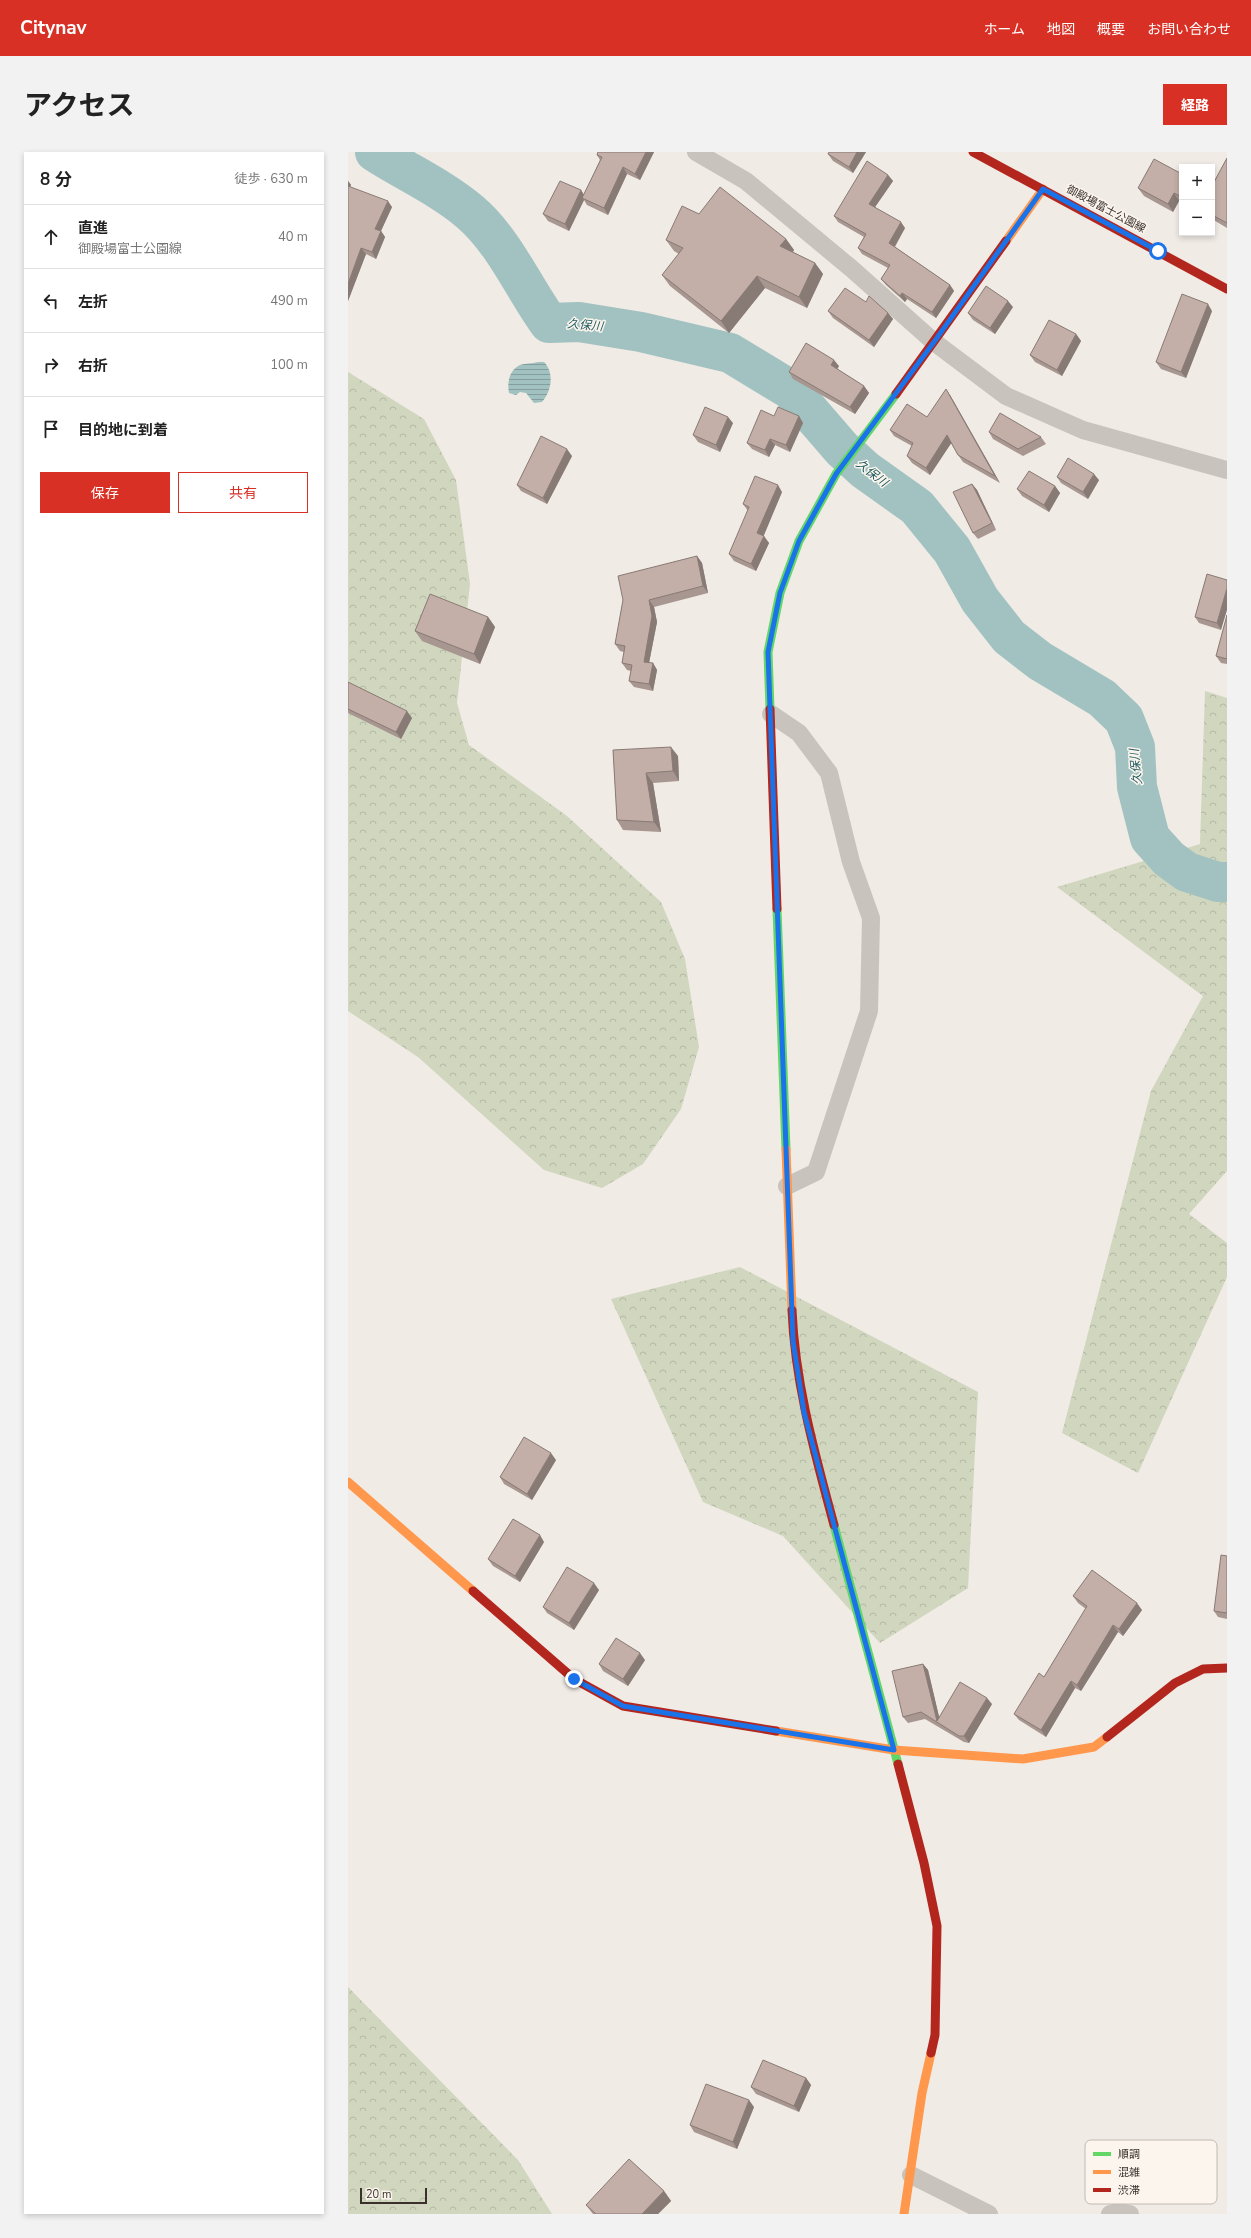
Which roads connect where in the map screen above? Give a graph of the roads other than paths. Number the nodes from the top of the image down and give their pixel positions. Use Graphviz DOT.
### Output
graph roads {
  1 [pos="696,152"];
  2 [pos="973,152"];
  3 [pos="1043,189"];
  4 [pos="1227,288"];
  5 [pos="934,342"];
  6 [pos="1227,470"];
  7 [pos="771,714"];
  8 [pos="787,1186"];
  9 [pos="348,1482"];
  10 [pos="1227,1668"];
  11 [pos="894,1750"];
  12 [pos="911,2175"];
  13 [pos="904,2214"];
  14 [pos="989,2214"];
  15 [pos="1110,2214"];
  16 [pos="1130,2214"];
  1 -- 5 [label="street"];
  2 -- 3 [label="street, 御殿場富士公園線"];
  3 -- 4 [label="street, 御殿場富士公園線"];
  3 -- 5 [label="street"];
  5 -- 6 [label="street"];
  5 -- 7 [label="street"];
  7 -- 8 [label="street"];
  7 -- 8 [label="street"];
  8 -- 11 [label="street"];
  9 -- 11 [label="street"];
  10 -- 11 [label="street"];
  11 -- 12 [label="street"];
  12 -- 13 [label="street"];
  12 -- 14 [label="street"];
  15 -- 16 [label="street"];
}
